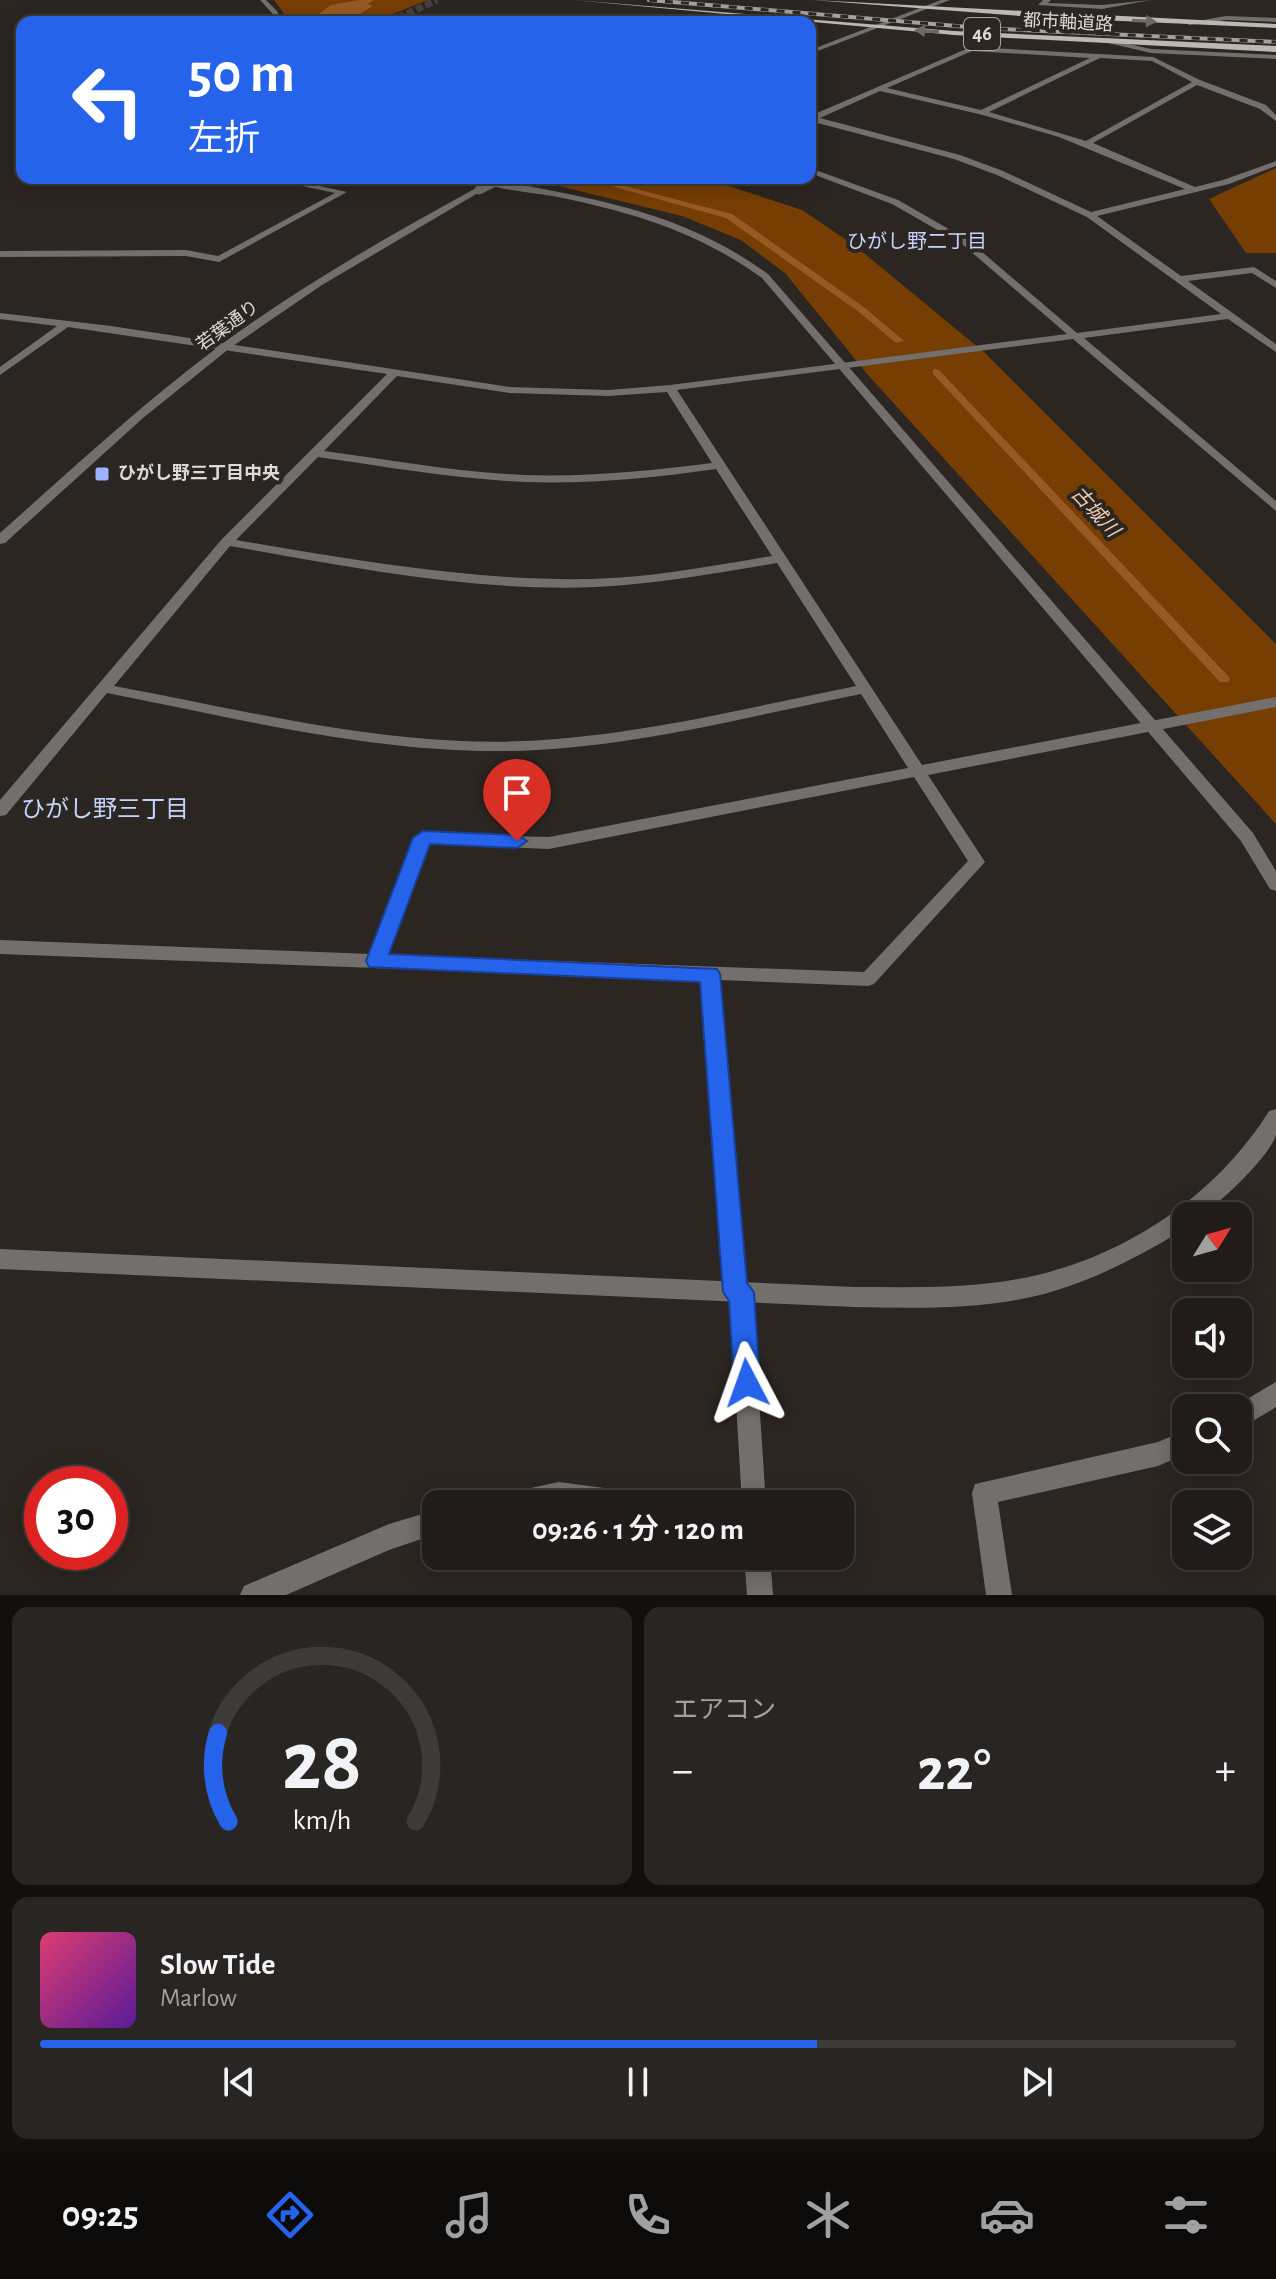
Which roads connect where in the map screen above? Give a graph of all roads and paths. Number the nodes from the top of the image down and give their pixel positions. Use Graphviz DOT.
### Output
graph roads {
  1 [pos="263,0"];
  2 [pos="565,0"];
  3 [pos="577,0"];
  4 [pos="816,0"];
  5 [pos="947,0"];
  6 [pos="1048,0"];
  7 [pos="1148,0"];
  8 [pos="629,6"];
  9 [pos="926,8"];
  10 [pos="277,16"];
  11 [pos="742,16"];
  12 [pos="1276,20"];
  13 [pos="816,22"];
  14 [pos="1189,23"];
  15 [pos="1276,26"];
  16 [pos="875,27"];
  17 [pos="1106,41"];
  18 [pos="1276,49"];
  19 [pos="816,50"];
  20 [pos="1099,56"];
  21 [pos="1276,57"];
  22 [pos="1197,82"];
  23 [pos="880,89"];
  24 [pos="1263,107"];
  25 [pos="1276,107"];
  26 [pos="983,112"];
  27 [pos="816,117"];
  28 [pos="1276,119"];
  29 [pos="816,120"];
  30 [pos="1086,144"];
  31 [pos="1276,163"];
  32 [pos="816,172"];
  33 [pos="301,184"];
  34 [pos="476,184"];
  35 [pos="1194,190"];
  36 [pos="1090,215"];
  37 [pos="0,254"];
  38 [pos="1180,279"];
  39 [pos="1276,285"];
  40 [pos="0,316"];
  41 [pos="1230,316"];
  42 [pos="66,324"];
  43 [pos="1075,336"];
  44 [pos="225,347"];
  45 [pos="1276,348"];
  46 [pos="841,366"];
  47 [pos="0,372"];
  48 [pos="393,374"];
  49 [pos="670,388"];
  50 [pos="315,453"];
  51 [pos="720,465"];
  52 [pos="1276,507"];
  53 [pos="0,540"];
  54 [pos="227,542"];
  55 [pos="781,558"];
  56 [pos="102,688"];
  57 [pos="866,689"];
  58 [pos="1276,702"];
  59 [pos="1150,726"];
  60 [pos="919,771"];
  61 [pos="0,811"];
  62 [pos="1276,885"];
  63 [pos="0,947"];
  64 [pos="377,961"];
  65 [pos="710,974"];
  66 [pos="1276,1117"];
  67 [pos="0,1259"];
  68 [pos="738,1292"];
  69 [pos="1276,1393"];
  70 [pos="1252,1409"];
  71 [pos="1172,1448"];
  72 [pos="753,1490"];
  73 [pos="422,1525"];
  74 [pos="758,1570"];
  75 [pos="253,1595"];
  76 [pos="760,1595"];
  77 [pos="999,1595"];
  1 -- 10 [label="street"];
  2 -- 8 [label="main road, 46"];
  3 -- 8 [label="main road, 都市軸道路 / 46"];
  4 -- 9 [label="main road, 都市軸道路 / 46"];
  5 -- 9 [label="street"];
  6 -- 7 [label="street"];
  8 -- 11 [label="main road, 都市軸道路 / 46"];
  9 -- 14 [label="main road, 都市軸道路 / 46, one-way"];
  9 -- 16 [label="street"];
  12 -- 14 [label="street"];
  13 -- 16 [label="main road, 都市軸道路 / 46"];
  14 -- 15 [label="main road, 都市軸道路 / 46"];
  17 -- 16 [label="main road, 都市軸道路 / 46, one-way"];
  16 -- 19 [label="street"];
  17 -- 18 [label="main road, 都市軸道路 / 46"];
  17 -- 21 [label="street"];
  20 -- 22 [label="street"];
  20 -- 23 [label="street"];
  20 -- 26 [label="street"];
  22 -- 24 [label="street"];
  22 -- 30 [label="street"];
  23 -- 26 [label="street"];
  23 -- 27 [label="street"];
  24 -- 25 [label="street"];
  24 -- 28 [label="street"];
  26 -- 30 [label="street"];
  29 -- 36 [label="street"];
  30 -- 35 [label="street"];
  31 -- 35 [label="street"];
  32 -- 43 [label="street"];
  33 -- 37 [label="street"];
  34 -- 44 [label="street, 若葉通り"];
  34 -- 46 [label="street"];
  35 -- 36 [label="street"];
  36 -- 38 [label="street"];
  38 -- 39 [label="street"];
  38 -- 41 [label="street"];
  40 -- 42 [label="street"];
  41 -- 43 [label="street"];
  41 -- 45 [label="street"];
  42 -- 44 [label="street"];
  42 -- 47 [label="street"];
  43 -- 46 [label="street"];
  43 -- 52 [label="street"];
  44 -- 48 [label="street"];
  44 -- 53 [label="street, 若葉通り"];
  46 -- 49 [label="street"];
  46 -- 59 [label="street"];
  48 -- 49 [label="street"];
  48 -- 50 [label="street"];
  49 -- 51 [label="street"];
  50 -- 51 [label="street"];
  50 -- 54 [label="street"];
  51 -- 55 [label="street"];
  54 -- 55 [label="street"];
  54 -- 56 [label="street"];
  55 -- 57 [label="street"];
  56 -- 57 [label="street"];
  56 -- 61 [label="street"];
  57 -- 60 [label="street"];
  58 -- 59 [label="street"];
  59 -- 60 [label="street"];
  59 -- 62 [label="street"];
  60 -- 64 [label="street"];
  60 -- 65 [label="street"];
  63 -- 64 [label="street"];
  64 -- 65 [label="street"];
  65 -- 68 [label="street"];
  66 -- 68 [label="street"];
  67 -- 68 [label="street"];
  68 -- 72 [label="street"];
  69 -- 70 [label="street"];
  71 -- 77 [label="street"];
  73 -- 75 [label="street"];
  74 -- 76 [label="street"];
}
